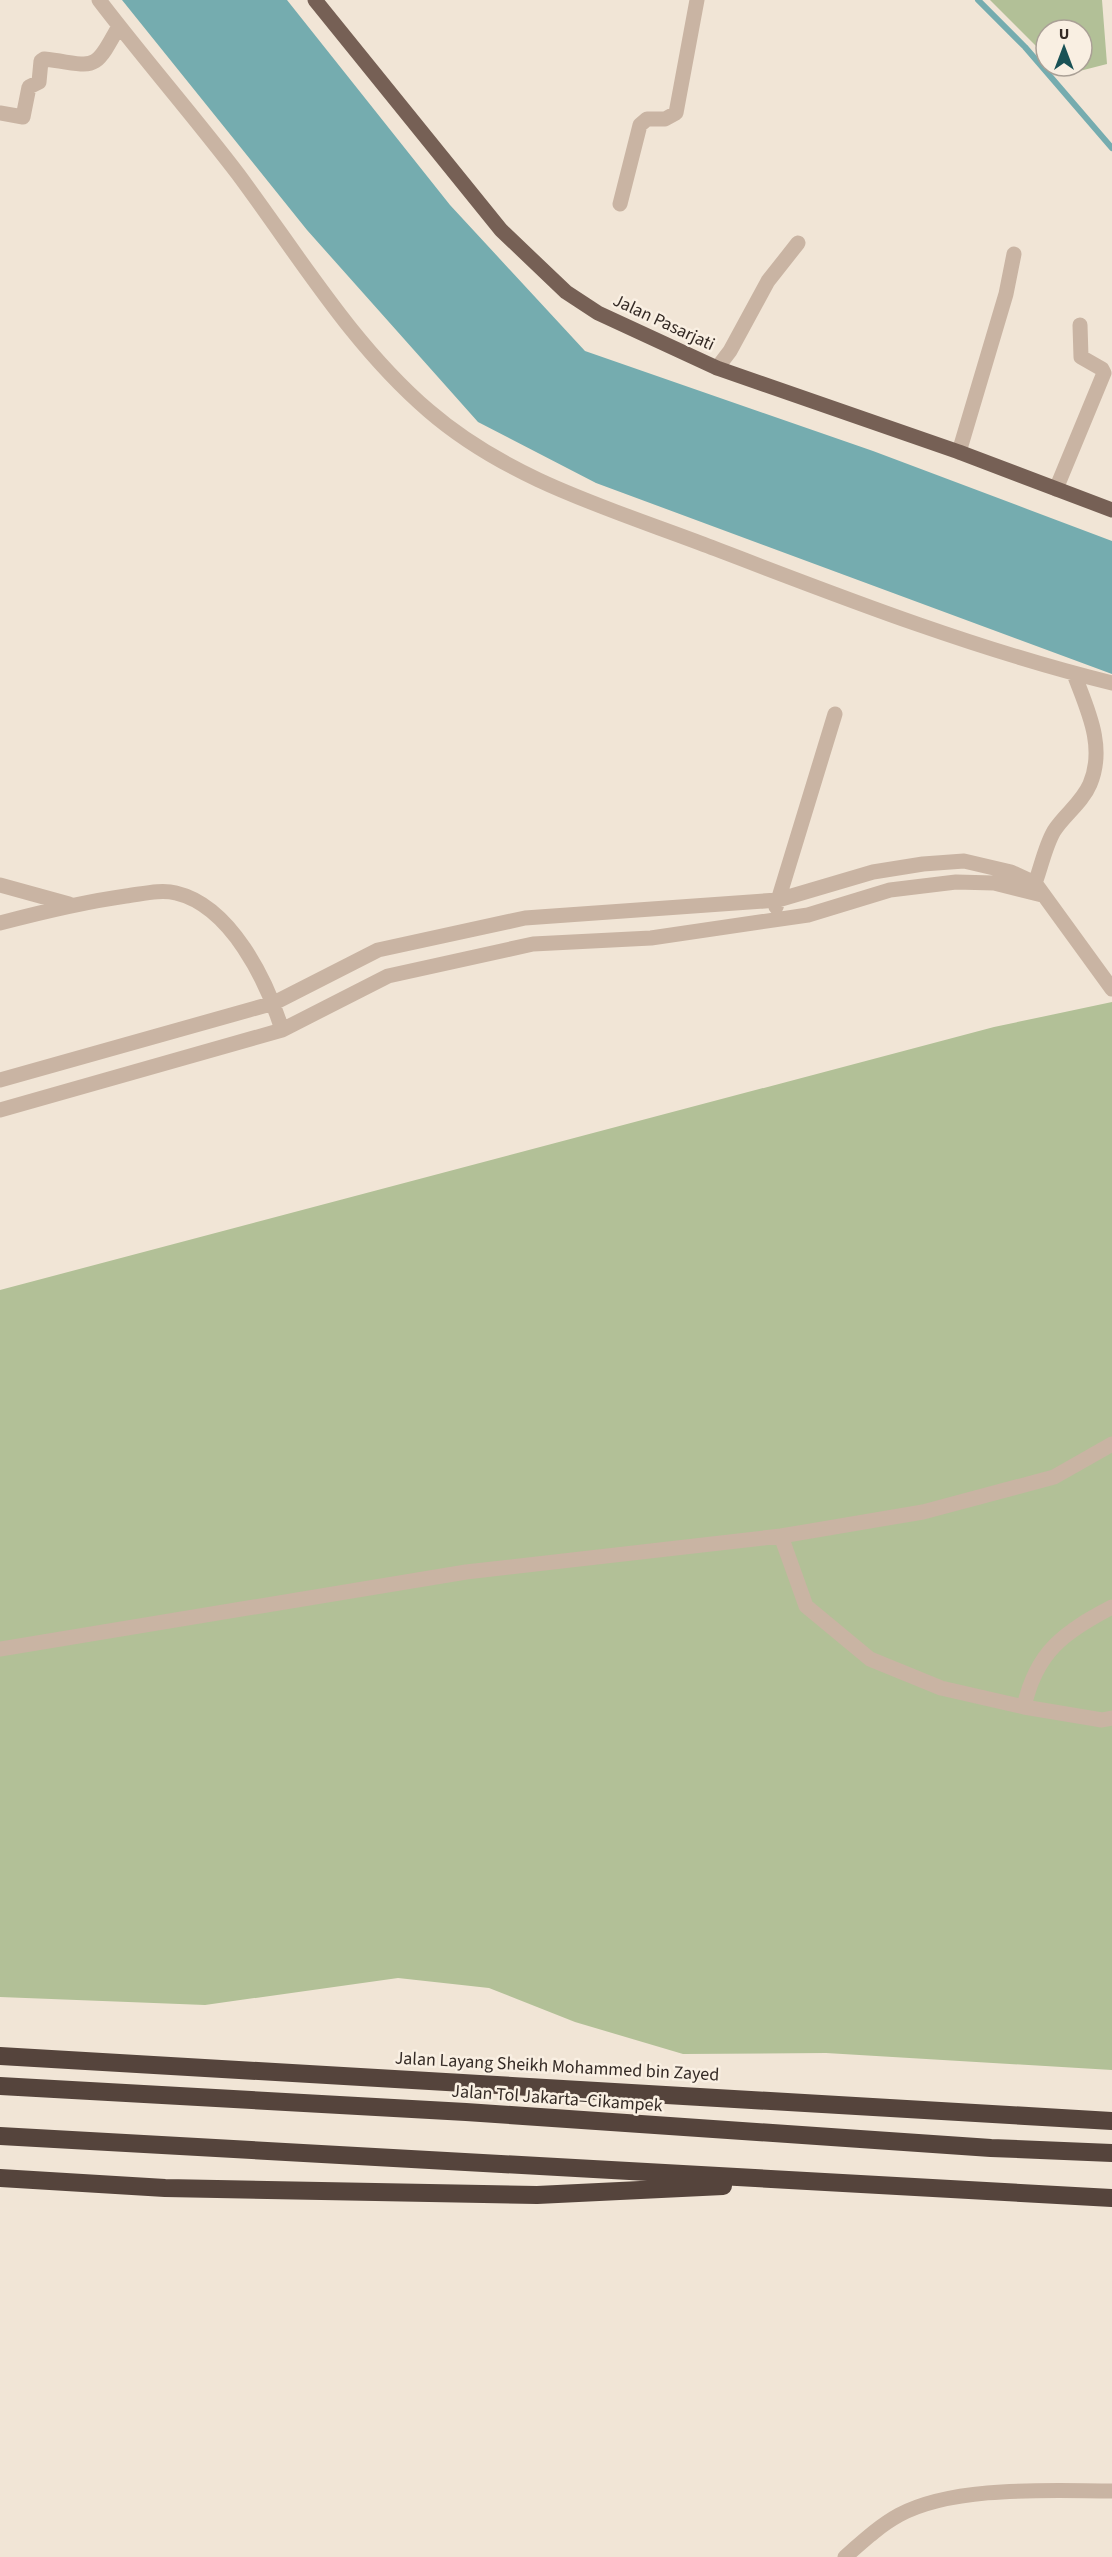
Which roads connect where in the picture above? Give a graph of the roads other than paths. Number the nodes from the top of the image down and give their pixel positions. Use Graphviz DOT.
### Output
graph roads {
  1 [pos="99,0"];
  2 [pos="315,0"];
  3 [pos="697,0"];
  4 [pos="119,26"];
  5 [pos="0,113"];
  6 [pos="620,204"];
  7 [pos="798,243"];
  8 [pos="1014,255"];
  9 [pos="1080,325"];
  10 [pos="717,368"];
  11 [pos="959,452"];
  12 [pos="1056,489"];
  13 [pos="1112,510"];
  14 [pos="1074,674"];
  15 [pos="1112,683"];
  16 [pos="835,714"];
  17 [pos="0,885"];
  18 [pos="1036,891"];
  19 [pos="778,900"];
  20 [pos="71,904"];
  21 [pos="773,920"];
  22 [pos="0,923"];
  23 [pos="1112,989"];
  24 [pos="274,1003"];
  25 [pos="282,1030"];
  26 [pos="0,1080"];
  27 [pos="0,1110"];
  28 [pos="1112,1444"];
  29 [pos="781,1536"];
  30 [pos="1112,1607"];
  31 [pos="0,1649"];
  32 [pos="1024,1707"];
  33 [pos="1112,1718"];
  34 [pos="0,2056"];
  35 [pos="0,2086"];
  36 [pos="1112,2121"];
  37 [pos="0,2136"];
  38 [pos="1112,2153"];
  39 [pos="8,2178"];
  40 [pos="824,2181"];
  41 [pos="1112,2198"];
  42 [pos="1112,2491"];
  43 [pos="845,2557"];
  1 -- 4 [label="street"];
  2 -- 10 [label="main road, Jalan Pasarjati"];
  3 -- 6 [label="street"];
  4 -- 5 [label="street"];
  4 -- 14 [label="street"];
  7 -- 10 [label="street"];
  8 -- 11 [label="street"];
  9 -- 12 [label="street"];
  10 -- 11 [label="main road, Jalan Pasarjati"];
  11 -- 12 [label="main road, Jalan Pasarjati"];
  12 -- 13 [label="main road, Jalan Pasarjati"];
  14 -- 15 [label="street"];
  14 -- 18 [label="street"];
  16 -- 19 [label="street"];
  17 -- 20 [label="street"];
  18 -- 19 [label="street"];
  18 -- 21 [label="street"];
  18 -- 23 [label="street"];
  19 -- 21 [label="street"];
  19 -- 24 [label="street"];
  20 -- 22 [label="street"];
  20 -- 24 [label="street"];
  21 -- 25 [label="street"];
  24 -- 25 [label="street"];
  24 -- 26 [label="street"];
  25 -- 27 [label="street"];
  28 -- 29 [label="street"];
  29 -- 31 [label="street"];
  29 -- 32 [label="street"];
  30 -- 32 [label="street"];
  32 -- 33 [label="street"];
  34 -- 36 [label="highway, Jalan Layang Sheikh Mohammed bin Zayed"];
  35 -- 38 [label="highway, Jalan Tol Jakarta–Cikampek"];
  37 -- 40 [label="highway"];
  39 -- 40 [label="highway"];
  40 -- 41 [label="highway"];
  42 -- 43 [label="street"];
}
